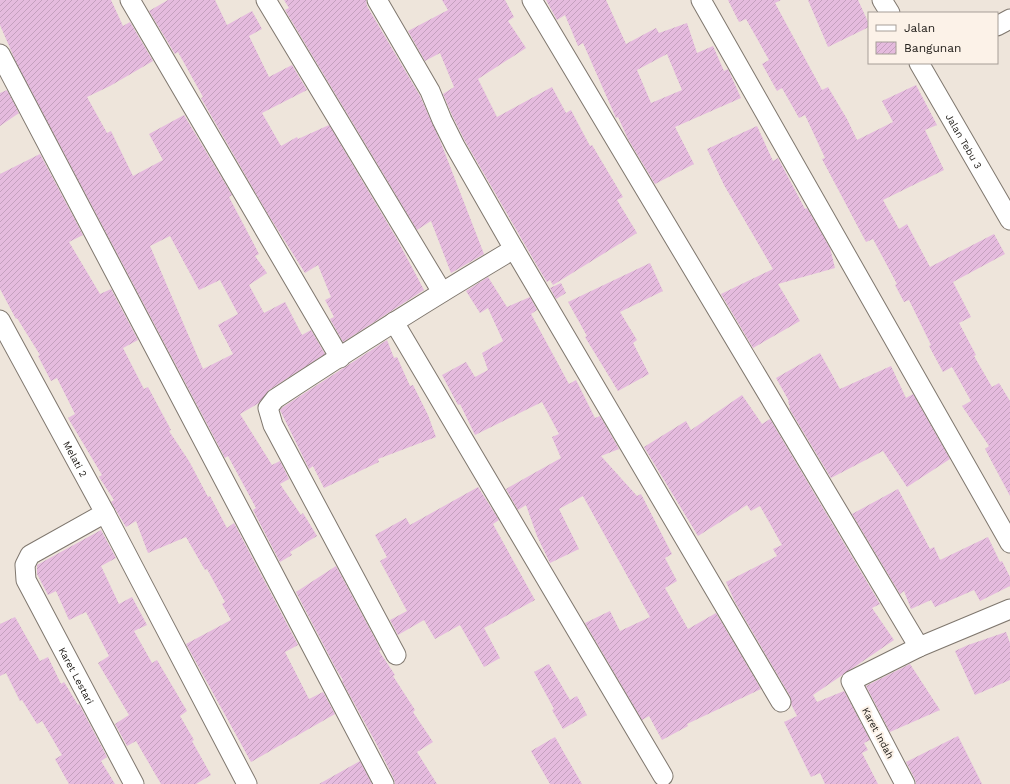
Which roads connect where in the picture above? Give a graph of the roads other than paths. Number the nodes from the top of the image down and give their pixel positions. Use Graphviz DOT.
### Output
graph roads {
  1 [pos="130,0"];
  2 [pos="266,0"];
  3 [pos="378,0"];
  4 [pos="532,0"];
  5 [pos="701,0"];
  6 [pos="882,0"];
  7 [pos="889,12"];
  8 [pos="1010,19"];
  9 [pos="998,25"];
  10 [pos="0,54"];
  11 [pos="922,64"];
  12 [pos="1010,220"];
  13 [pos="514,249"];
  14 [pos="442,292"];
  15 [pos="0,320"];
  16 [pos="394,322"];
  17 [pos="340,358"];
  18 [pos="105,513"];
  19 [pos="1010,543"];
  20 [pos="1010,609"];
  21 [pos="919,647"];
  22 [pos="396,655"];
  23 [pos="781,702"];
  24 [pos="664,776"];
  25 [pos="134,784"];
  26 [pos="247,784"];
  27 [pos="384,784"];
  28 [pos="905,784"];
  1 -- 17 [label="street"];
  2 -- 14 [label="street"];
  3 -- 13 [label="street"];
  4 -- 21 [label="street"];
  5 -- 19 [label="street"];
  6 -- 7 [label="street"];
  8 -- 9 [label="street"];
  10 -- 27 [label="street"];
  11 -- 12 [label="street, Jalan Tebu 3"];
  13 -- 14 [label="street"];
  13 -- 23 [label="street"];
  14 -- 16 [label="street"];
  15 -- 18 [label="street, Melati 2"];
  16 -- 17 [label="street"];
  16 -- 24 [label="street"];
  17 -- 22 [label="street"];
  18 -- 25 [label="street, Karet Lestari"];
  18 -- 26 [label="street, Melati 2"];
  20 -- 21 [label="street"];
  21 -- 28 [label="street, Karet Indah"];
}
